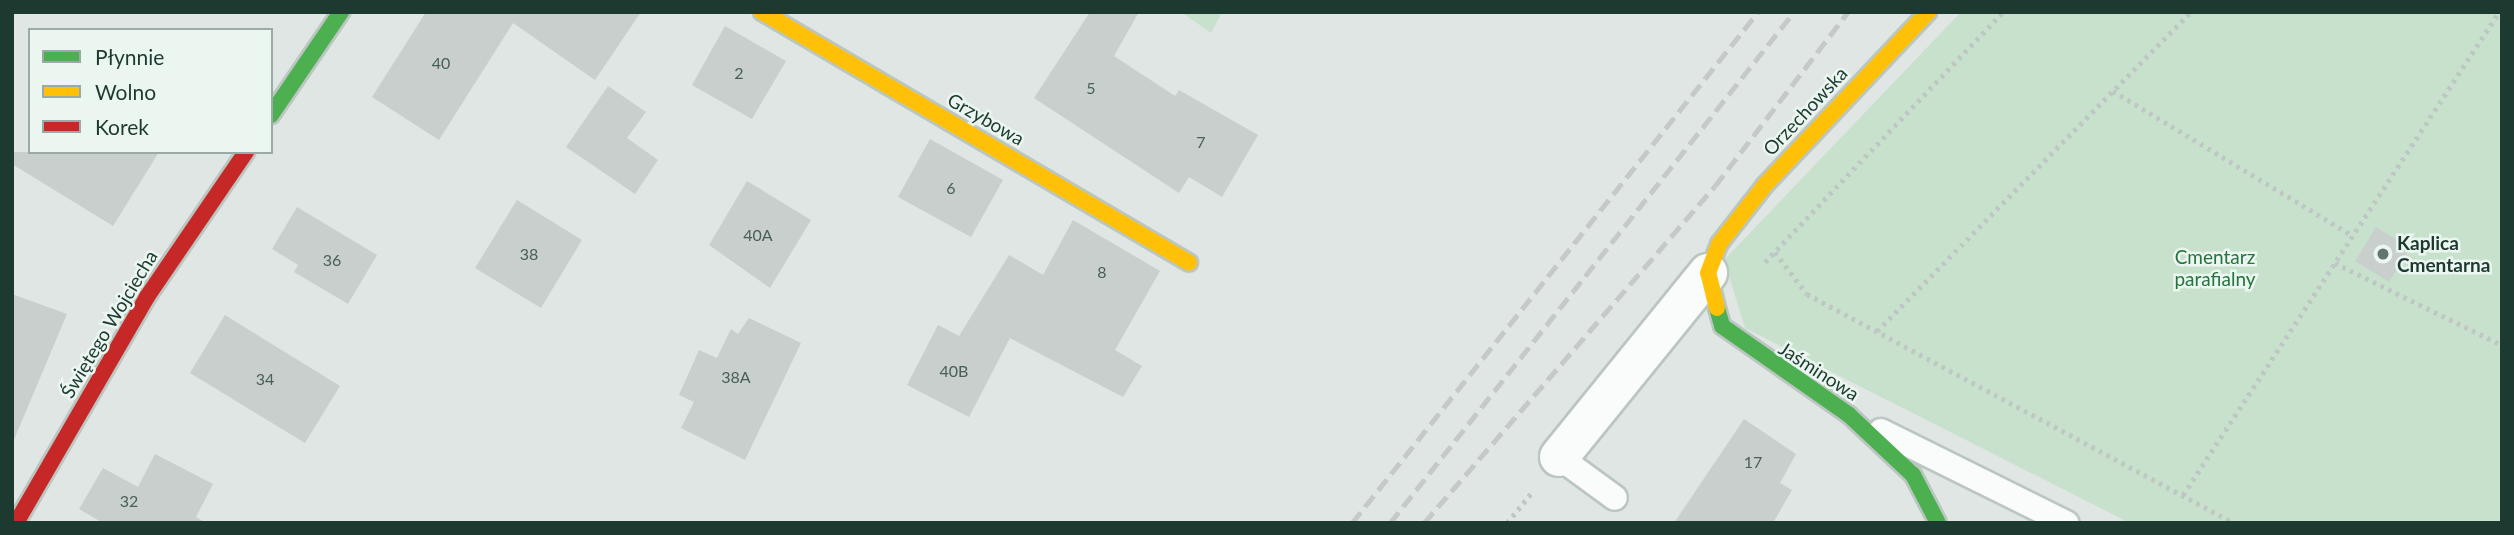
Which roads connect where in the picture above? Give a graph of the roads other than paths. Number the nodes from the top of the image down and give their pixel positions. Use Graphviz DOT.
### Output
graph roads {
  1 [pos="341,12"];
  2 [pos="762,12"];
  3 [pos="1928,12"];
  4 [pos="273,112"];
  5 [pos="245,154"];
  6 [pos="1714,259"];
  7 [pos="1189,262"];
  8 [pos="1849,415"];
  9 [pos="1559,457"];
  10 [pos="1615,498"];
  11 [pos="16,523"];
  12 [pos="1938,523"];
  13 [pos="2066,523"];
  1 -- 4 [label="street"];
  2 -- 7 [label="street, Grzybowa"];
  3 -- 6 [label="street, Orzechowska"];
  5 -- 11 [label="street, Świętego Wojciecha"];
  6 -- 8 [label="street, Jaśminowa"];
  6 -- 9 [label="street"];
  8 -- 12 [label="street, Jaśminowa"];
  8 -- 13 [label="lane"];
  9 -- 10 [label="lane"];
}
